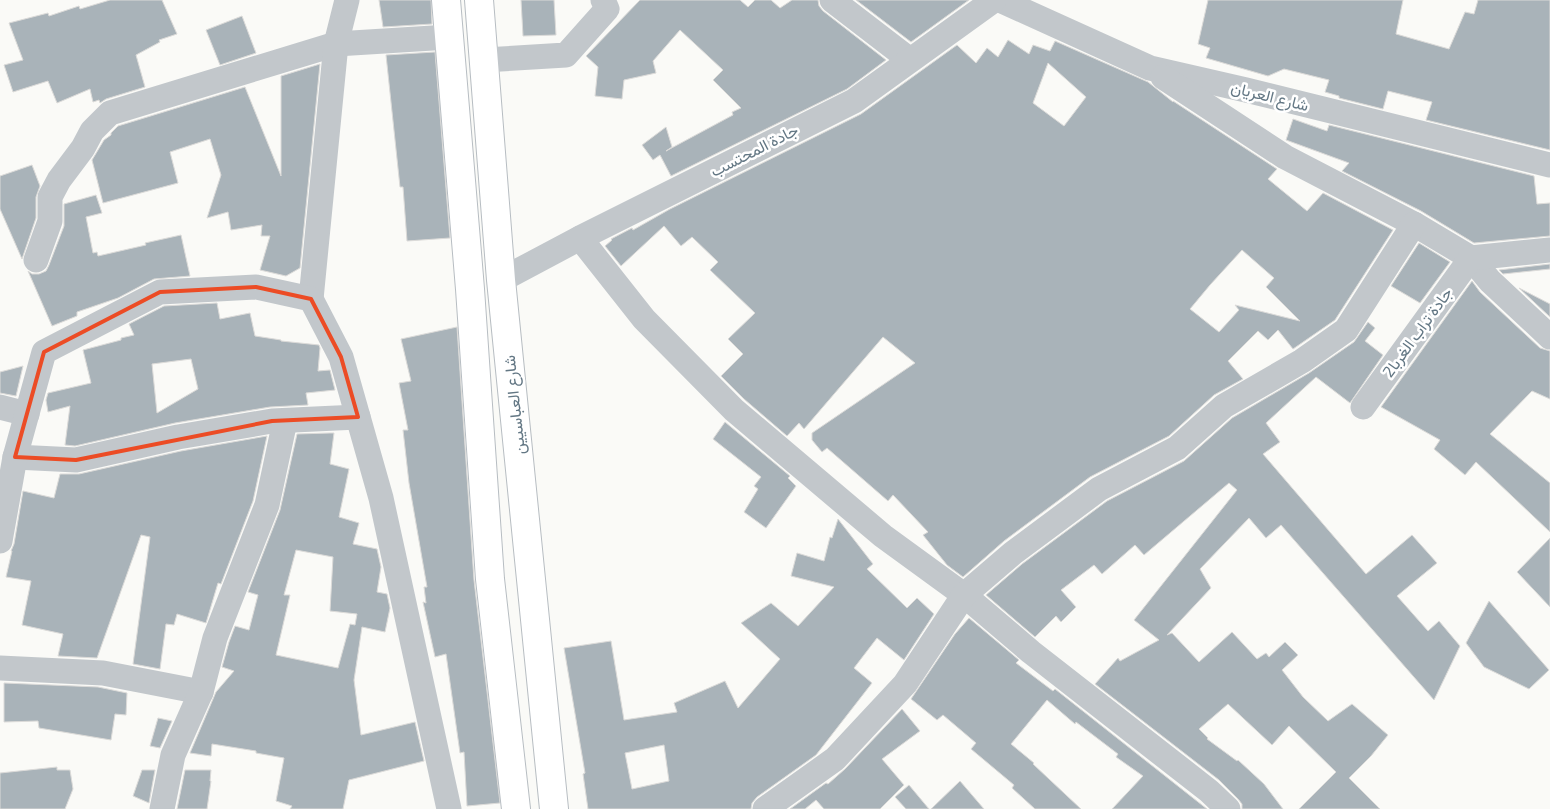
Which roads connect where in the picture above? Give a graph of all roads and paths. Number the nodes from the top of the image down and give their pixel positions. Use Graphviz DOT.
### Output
graph roads {
  1 [pos="347,0"];
  2 [pos="446,0"];
  3 [pos="479,0"];
  4 [pos="604,0"];
  5 [pos="832,0"];
  6 [pos="994,0"];
  7 [pos="1000,0"];
  8 [pos="449,37"];
  9 [pos="336,44"];
  10 [pos="484,60"];
  11 [pos="910,60"];
  12 [pos="1150,68"];
  13 [pos="1550,166"];
  14 [pos="1414,224"];
  15 [pos="580,238"];
  16 [pos="1550,250"];
  17 [pos="1471,258"];
  18 [pos="36,260"];
  19 [pos="501,280"];
  20 [pos="311,299"];
  21 [pos="1550,337"];
  22 [pos="0,407"];
  23 [pos="1363,407"];
  24 [pos="27,414"];
  25 [pos="358,417"];
  26 [pos="285,421"];
  27 [pos="15,457"];
  28 [pos="0,541"];
  29 [pos="964,595"];
  30 [pos="0,668"];
  31 [pos="201,692"];
  32 [pos="162,809"];
  33 [pos="449,809"];
  34 [pos="516,809"];
  35 [pos="554,809"];
  36 [pos="765,809"];
  37 [pos="1228,809"];
  1 -- 9 [label="street"];
  2 -- 8 [label="main road"];
  3 -- 10 [label="main road, شارع العباسيين"];
  4 -- 10 [label="street"];
  5 -- 11 [label="street"];
  6 -- 11 [label="street, جادة المحتسب"];
  7 -- 12 [label="street, شارع العريان"];
  8 -- 9 [label="street"];
  8 -- 34 [label="main road"];
  9 -- 18 [label="street"];
  9 -- 20 [label="street"];
  10 -- 19 [label="main road, شارع العباسيين"];
  11 -- 15 [label="street, جادة المحتسب"];
  12 -- 13 [label="street, شارع العريان"];
  12 -- 14 [label="street"];
  14 -- 17 [label="street"];
  14 -- 29 [label="street"];
  15 -- 19 [label="street, جادة المحتسب"];
  15 -- 29 [label="street"];
  16 -- 17 [label="street"];
  17 -- 21 [label="street"];
  17 -- 23 [label="street, جادة تراب الغربا2"];
  19 -- 35 [label="main road, شارع العباسيين"];
  20 -- 24 [label="street"];
  20 -- 25 [label="street"];
  22 -- 24 [label="street"];
  24 -- 27 [label="street"];
  25 -- 26 [label="street"];
  25 -- 33 [label="street"];
  26 -- 27 [label="street"];
  26 -- 31 [label="street"];
  27 -- 28 [label="street"];
  29 -- 36 [label="street"];
  29 -- 37 [label="street"];
  30 -- 31 [label="street"];
  31 -- 32 [label="street"];
}
